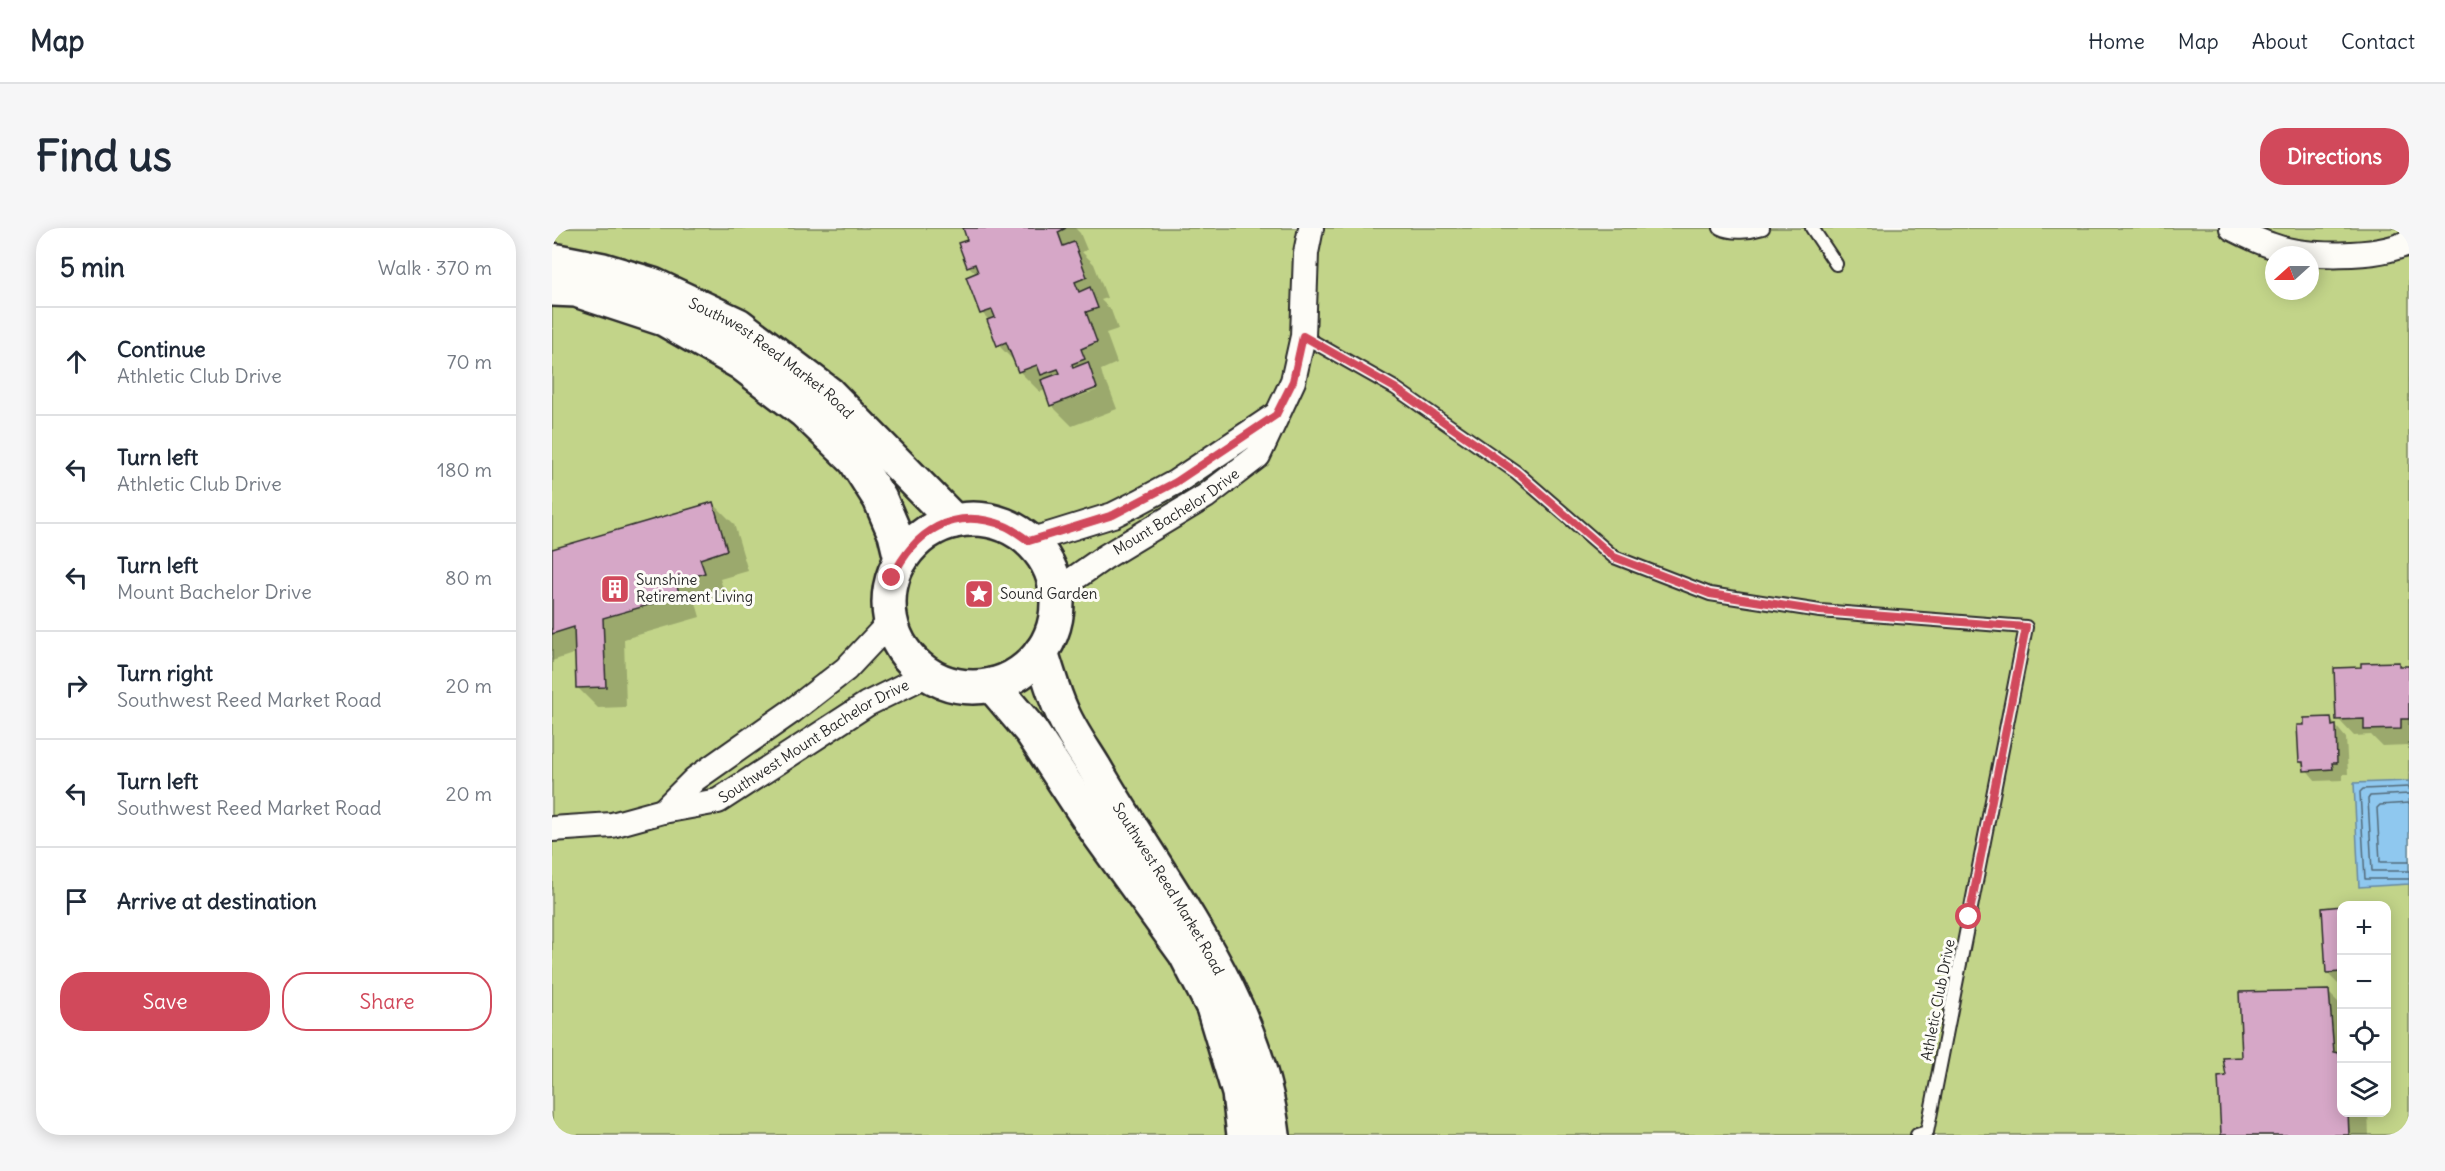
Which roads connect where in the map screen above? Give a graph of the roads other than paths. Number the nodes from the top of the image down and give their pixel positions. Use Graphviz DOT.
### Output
graph roads {
  1 [pos="1311,228"];
  2 [pos="1720,228"];
  3 [pos="1763,228"];
  4 [pos="1812,228"];
  5 [pos="2232,228"];
  6 [pos="2409,242"];
  7 [pos="552,260"];
  8 [pos="1836,264"];
  9 [pos="552,289"];
  10 [pos="1303,336"];
  11 [pos="1276,415"];
  12 [pos="954,521"];
  13 [pos="1029,541"];
  14 [pos="901,559"];
  15 [pos="1056,591"];
  16 [pos="891,621"];
  17 [pos="1041,652"];
  18 [pos="928,674"];
  19 [pos="992,685"];
  20 [pos="663,811"];
  21 [pos="552,830"];
  22 [pos="1244,1135"];
  23 [pos="1273,1135"];
  24 [pos="1917,1135"];
  1 -- 10 [label="street, Mount Bachelor Drive"];
  2 -- 3 [label="lane"];
  4 -- 8 [label="lane"];
  5 -- 6 [label="street"];
  7 -- 12 [label="main road, Southwest Reed Market Road"];
  9 -- 14 [label="main road, Southwest Reed Market Road"];
  10 -- 11 [label="street, Mount Bachelor Drive"];
  10 -- 24 [label="lane, Athletic Club Drive"];
  11 -- 13 [label="street, Mount Bachelor Drive"];
  11 -- 15 [label="street, Mount Bachelor Drive"];
  12 -- 13 [label="main road"];
  12 -- 14 [label="main road"];
  13 -- 15 [label="main road"];
  14 -- 16 [label="main road"];
  15 -- 17 [label="main road"];
  16 -- 18 [label="main road"];
  16 -- 20 [label="street, Southwest Mount Bachelor Drive"];
  17 -- 19 [label="main road"];
  17 -- 23 [label="main road, Southwest Reed Market Road"];
  18 -- 19 [label="main road"];
  18 -- 20 [label="street, Southwest Mount Bachelor Drive"];
  19 -- 22 [label="main road, Southwest Reed Market Road"];
  20 -- 21 [label="street, Southwest Mount Bachelor Drive"];
}
